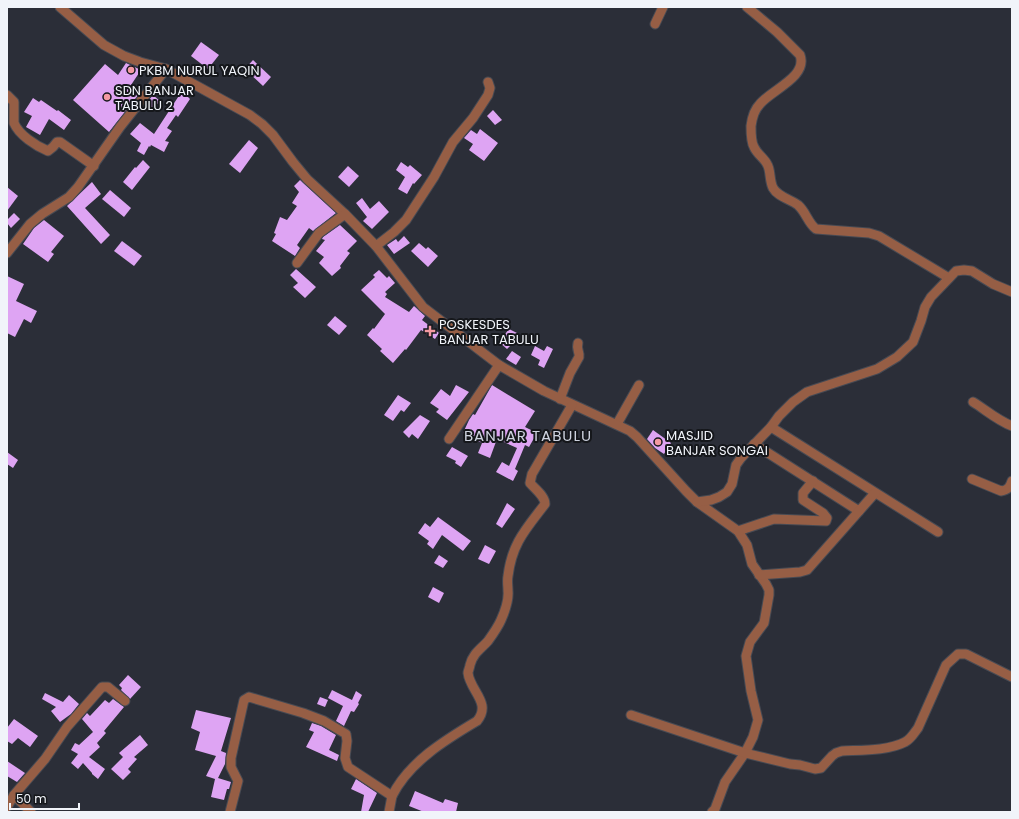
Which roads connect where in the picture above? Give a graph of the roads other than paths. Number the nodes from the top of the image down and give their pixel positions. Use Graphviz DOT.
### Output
graph roads {
  1 [pos="60,7"];
  2 [pos="663,7"];
  3 [pos="747,7"];
  4 [pos="655,24"];
  5 [pos="166,69"];
  6 [pos="488,82"];
  7 [pos="7,95"];
  8 [pos="94,166"];
  9 [pos="345,214"];
  10 [pos="376,246"];
  11 [pos="7,253"];
  12 [pos="297,263"];
  13 [pos="949,278"];
  14 [pos="1012,292"];
  15 [pos="578,343"];
  16 [pos="499,365"];
  17 [pos="639,385"];
  18 [pos="560,399"];
  19 [pos="972,402"];
  20 [pos="572,405"];
  21 [pos="617,424"];
  22 [pos="1012,426"];
  23 [pos="771,427"];
  24 [pos="449,439"];
  25 [pos="754,444"];
  26 [pos="972,479"];
  27 [pos="1012,480"];
  28 [pos="813,481"];
  29 [pos="875,493"];
  30 [pos="697,502"];
  31 [pos="859,511"];
  32 [pos="738,531"];
  33 [pos="938,532"];
  34 [pos="759,575"];
  35 [pos="1012,677"];
  36 [pos="125,701"];
  37 [pos="632,714"];
  38 [pos="745,753"];
  39 [pos="14,795"];
  40 [pos="392,796"];
  41 [pos="7,807"];
  42 [pos="716,811"];
  43 [pos="31,812"];
  44 [pos="230,812"];
  45 [pos="389,812"];
  1 -- 5 [label="street"];
  2 -- 4 [label="street"];
  3 -- 13 [label="street"];
  5 -- 8 [label="street"];
  5 -- 9 [label="street"];
  6 -- 10 [label="street"];
  7 -- 8 [label="street"];
  8 -- 11 [label="street"];
  9 -- 10 [label="street"];
  9 -- 12 [label="street"];
  10 -- 16 [label="street"];
  13 -- 14 [label="street"];
  13 -- 23 [label="street"];
  15 -- 18 [label="street"];
  16 -- 18 [label="street"];
  16 -- 24 [label="street"];
  17 -- 21 [label="street"];
  18 -- 20 [label="street"];
  19 -- 22 [label="street"];
  20 -- 21 [label="street"];
  20 -- 40 [label="street"];
  21 -- 30 [label="street"];
  23 -- 25 [label="street"];
  23 -- 29 [label="street"];
  25 -- 28 [label="street"];
  25 -- 30 [label="street"];
  26 -- 27 [label="street"];
  28 -- 31 [label="street"];
  28 -- 32 [label="street"];
  29 -- 31 [label="street"];
  29 -- 33 [label="street"];
  30 -- 32 [label="street"];
  31 -- 34 [label="street"];
  32 -- 34 [label="street"];
  34 -- 38 [label="street"];
  35 -- 38 [label="street"];
  36 -- 39 [label="street"];
  37 -- 38 [label="street"];
  38 -- 42 [label="street"];
  39 -- 41 [label="street"];
  39 -- 43 [label="street"];
  40 -- 44 [label="street"];
  40 -- 45 [label="street"];
}
